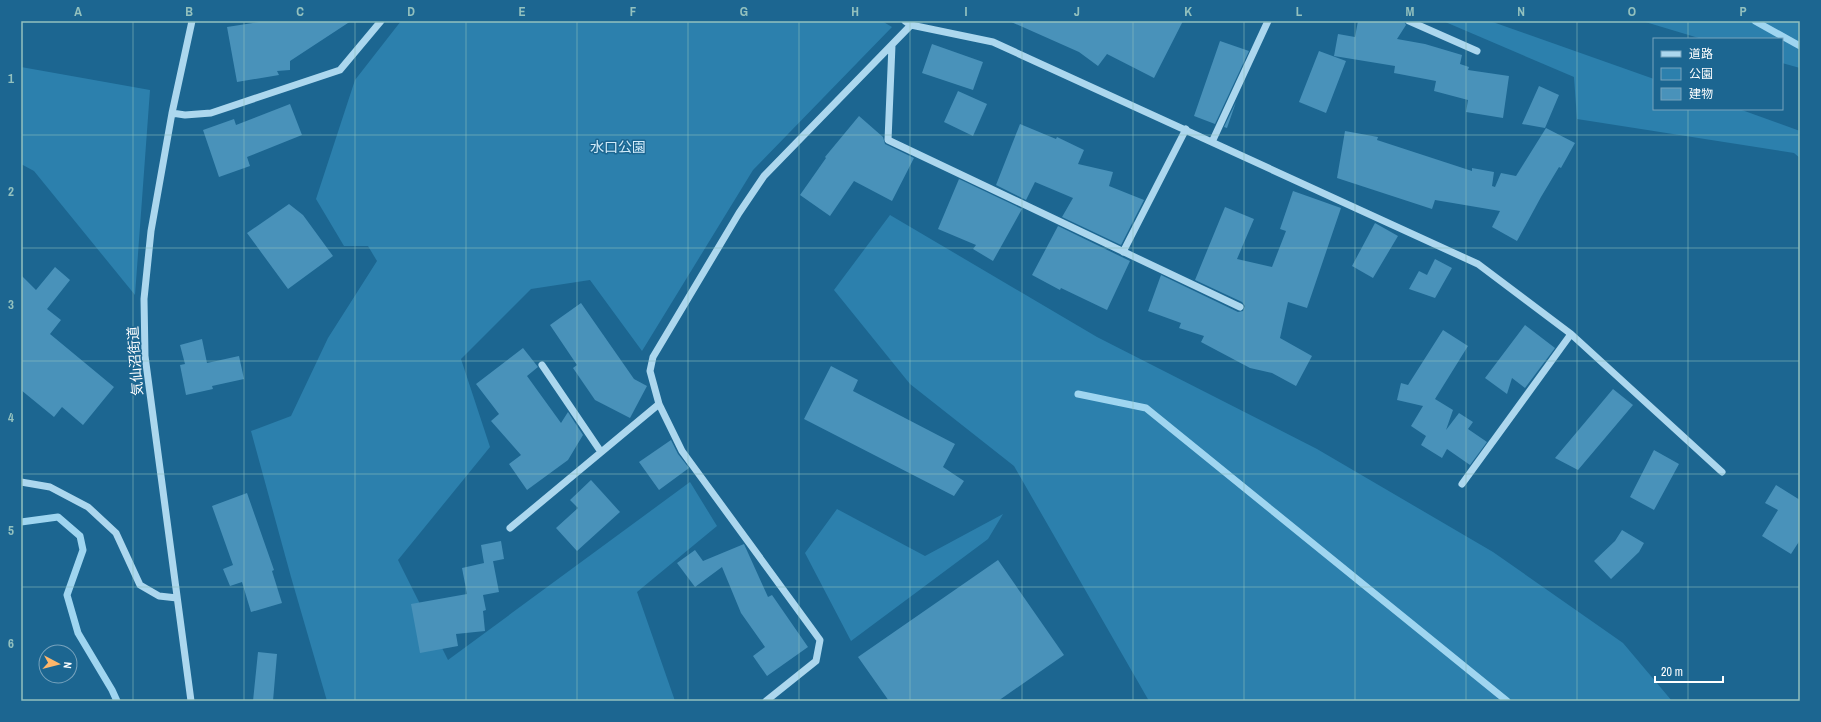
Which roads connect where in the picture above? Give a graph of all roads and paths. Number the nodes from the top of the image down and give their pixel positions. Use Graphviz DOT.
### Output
graph roads {
  1 [pos="192,21"];
  2 [pos="381,21"];
  3 [pos="1268,21"];
  4 [pos="1409,21"];
  5 [pos="908,23"];
  6 [pos="892,45"];
  7 [pos="1477,51"];
  8 [pos="172,114"];
  9 [pos="1186,130"];
  10 [pos="1212,142"];
  11 [pos="1123,252"];
  12 [pos="1240,307"];
  13 [pos="1570,334"];
  14 [pos="542,365"];
  15 [pos="659,404"];
  16 [pos="601,452"];
  17 [pos="1722,472"];
  18 [pos="21,482"];
  19 [pos="1462,484"];
  20 [pos="510,528"];
  21 [pos="177,598"];
  22 [pos="191,701"];
  23 [pos="766,701"];
  1 -- 8 [label="street, 気仙沼街道"];
  2 -- 8 [label="street"];
  3 -- 10 [label="street"];
  4 -- 7 [label="street"];
  5 -- 6 [label="street"];
  5 -- 9 [label="street"];
  6 -- 11 [label="street"];
  6 -- 15 [label="street"];
  8 -- 21 [label="street, 気仙沼街道"];
  9 -- 10 [label="street"];
  9 -- 11 [label="street"];
  10 -- 13 [label="street"];
  11 -- 12 [label="street"];
  13 -- 17 [label="street"];
  13 -- 19 [label="street"];
  14 -- 16 [label="street"];
  15 -- 16 [label="street"];
  15 -- 23 [label="street"];
  16 -- 20 [label="street"];
  18 -- 21 [label="street"];
  21 -- 22 [label="street, 気仙沼街道"];
}
